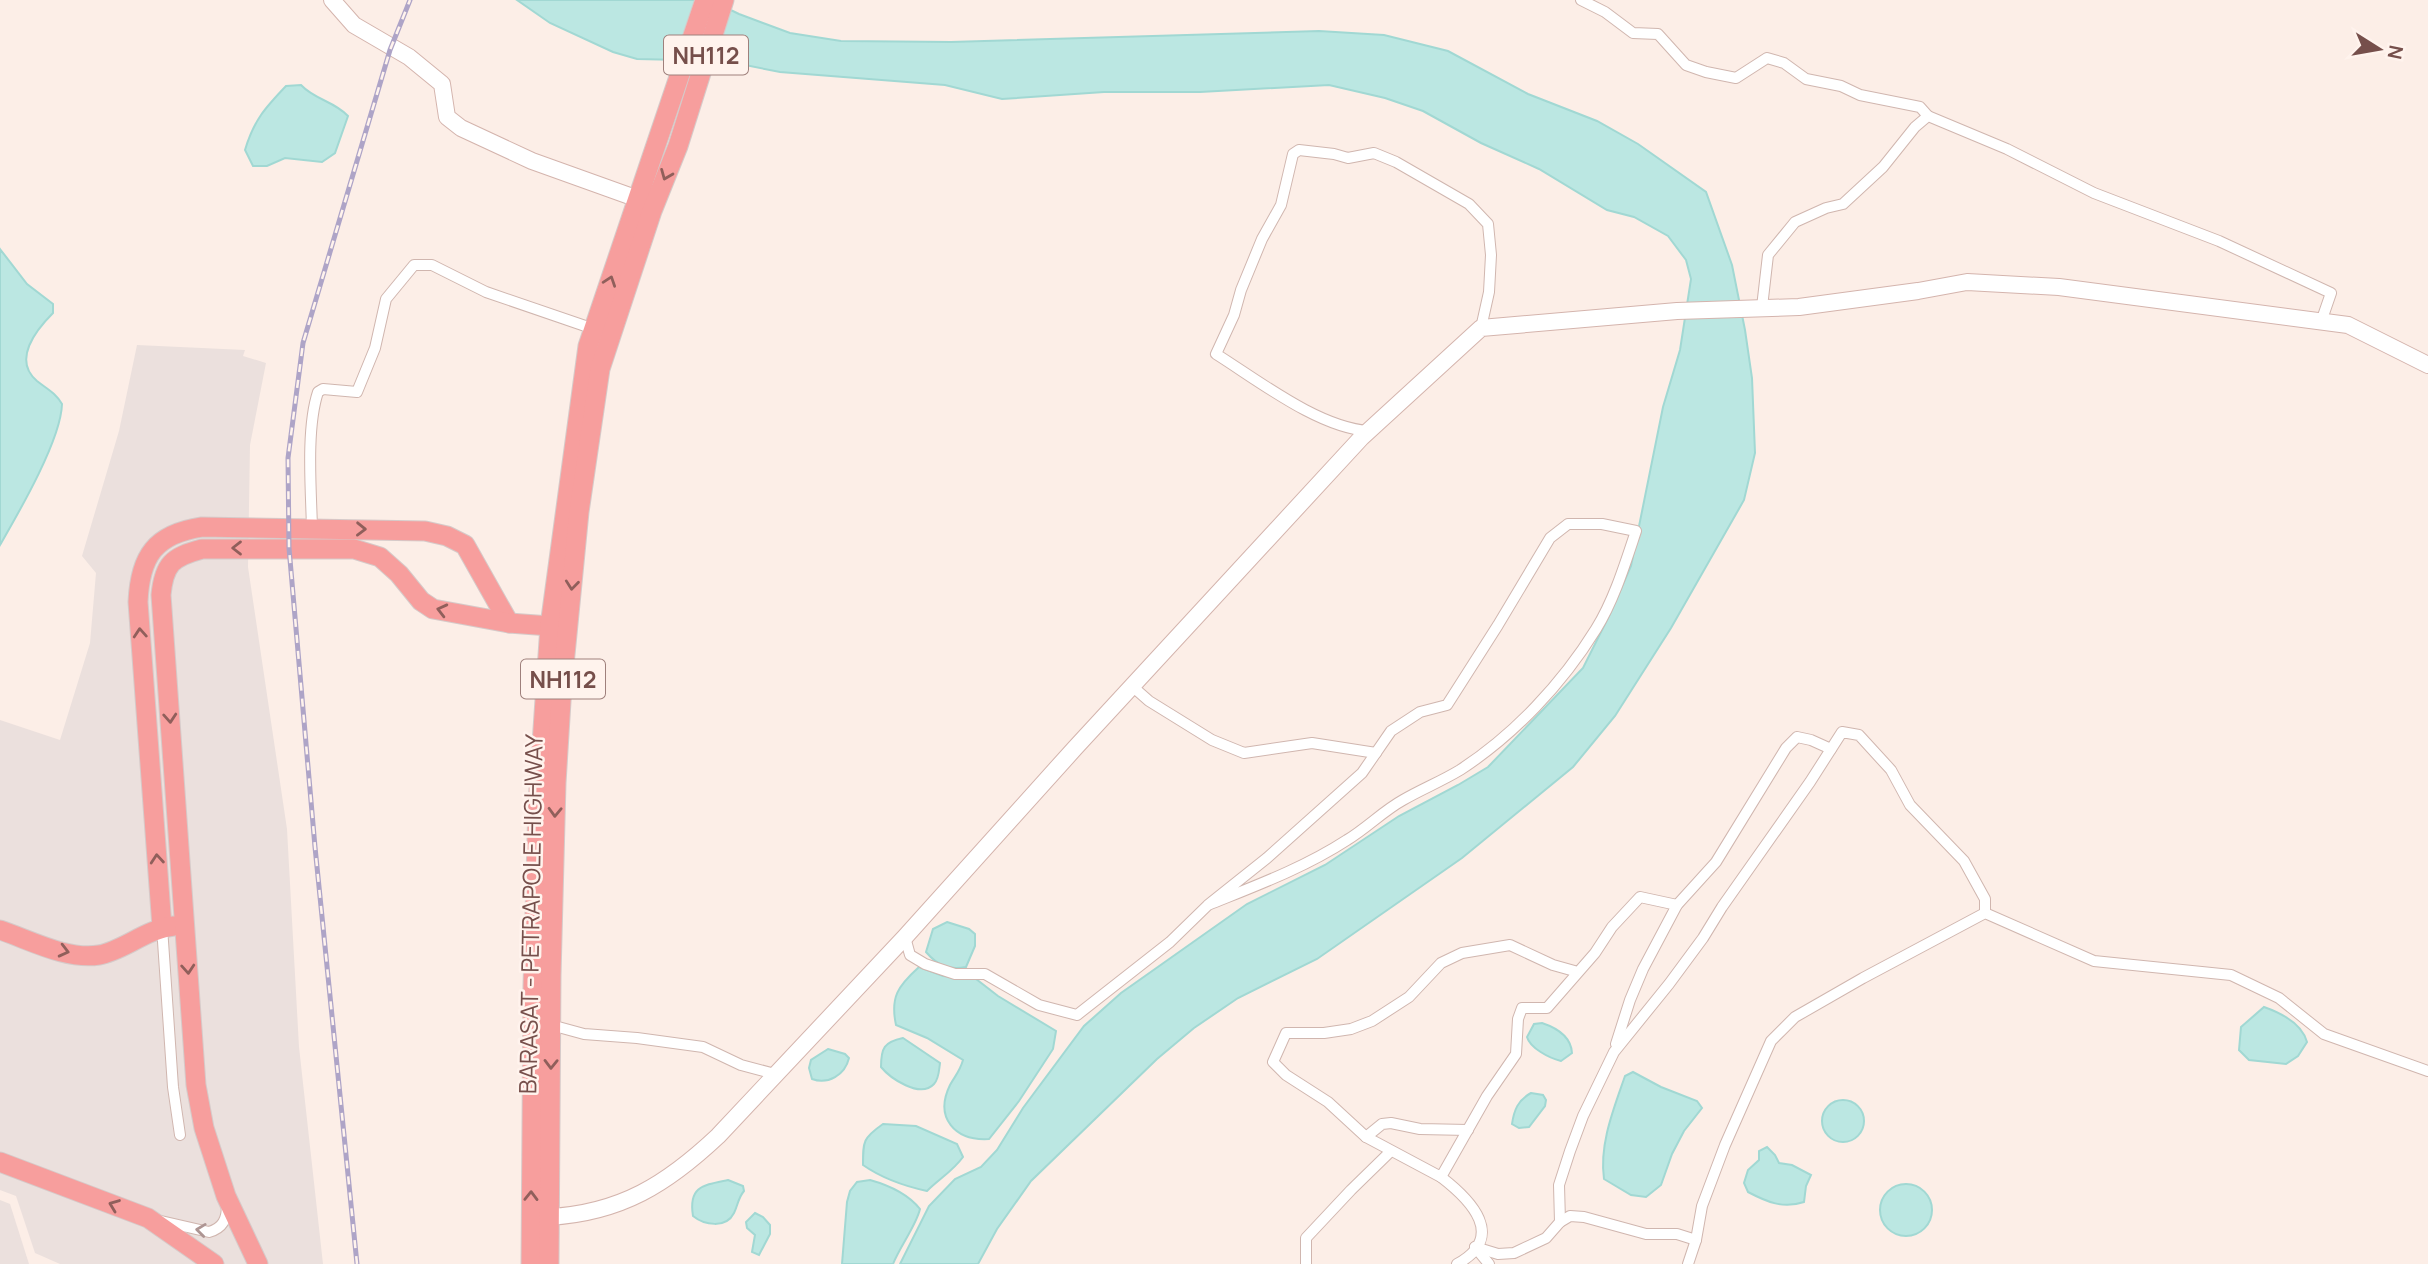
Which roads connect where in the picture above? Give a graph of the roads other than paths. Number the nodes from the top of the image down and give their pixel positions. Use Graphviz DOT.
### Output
graph roads {
  1 [pos="332,0"];
  2 [pos="705,0"];
  3 [pos="723,0"];
  4 [pos="1581,0"];
  5 [pos="1928,116"];
  6 [pos="638,199"];
  7 [pos="1760,308"];
  8 [pos="2321,321"];
  9 [pos="1481,328"];
  10 [pos="594,329"];
  11 [pos="2428,365"];
  12 [pos="1369,431"];
  13 [pos="312,528"];
  14 [pos="509,623"];
  15 [pos="550,626"];
  16 [pos="1132,686"];
  17 [pos="1831,749"];
  18 [pos="1376,753"];
  19 [pos="1208,905"];
  20 [pos="1676,905"];
  21 [pos="1985,913"];
  22 [pos="185,926"];
  23 [pos="162,928"];
  24 [pos="0,930"];
  25 [pos="905,937"];
  26 [pos="1578,972"];
  27 [pos="551,1025"];
  28 [pos="1614,1052"];
  29 [pos="2428,1071"];
  30 [pos="775,1074"];
  31 [pos="196,1085"];
  32 [pos="173,1087"];
  33 [pos="1468,1130"];
  34 [pos="180,1135"];
  35 [pos="1366,1137"];
  36 [pos="1391,1151"];
  37 [pos="0,1162"];
  38 [pos="1441,1177"];
  39 [pos="226,1196"];
  40 [pos="549,1217"];
  41 [pos="148,1218"];
  42 [pos="1560,1222"];
  43 [pos="1696,1240"];
  44 [pos="1475,1247"];
  45 [pos="214,1264"];
  46 [pos="258,1264"];
  47 [pos="531,1264"];
  48 [pos="549,1264"];
  49 [pos="1307,1264"];
  50 [pos="1457,1264"];
  51 [pos="1489,1264"];
  52 [pos="1688,1264"];
  1 -- 6 [label="street"];
  2 -- 6 [label="highway, BARASAT - PETRAPOLE HIGHWAY / NH112"];
  3 -- 27 [label="highway, BARASAT - PETRAPOLE HIGHWAY / NH112, one-way"];
  4 -- 5 [label="street"];
  5 -- 7 [label="street"];
  5 -- 8 [label="street"];
  10 -- 6 [label="highway, BARASAT - PETRAPOLE HIGHWAY / NH112, one-way"];
  7 -- 8 [label="street"];
  7 -- 9 [label="street"];
  8 -- 11 [label="street"];
  9 -- 12 [label="street"];
  9 -- 12 [label="street"];
  10 -- 13 [label="street"];
  10 -- 15 [label="highway, BARASAT - PETRAPOLE HIGHWAY / NH112"];
  12 -- 16 [label="street"];
  13 -- 14 [label="highway, one-way"];
  23 -- 13 [label="highway, one-way"];
  14 -- 15 [label="highway"];
  14 -- 22 [label="highway, one-way"];
  47 -- 15 [label="highway, BARASAT - PETRAPOLE HIGHWAY / NH112, one-way"];
  16 -- 18 [label="street"];
  16 -- 25 [label="street"];
  17 -- 20 [label="street"];
  17 -- 21 [label="street"];
  17 -- 28 [label="street"];
  18 -- 19 [label="street"];
  18 -- 19 [label="street"];
  19 -- 25 [label="street"];
  20 -- 26 [label="street"];
  20 -- 28 [label="street"];
  21 -- 29 [label="street"];
  21 -- 43 [label="street"];
  22 -- 23 [label="highway"];
  22 -- 31 [label="highway, one-way"];
  24 -- 23 [label="highway, one-way"];
  23 -- 32 [label="street"];
  25 -- 30 [label="street"];
  26 -- 33 [label="street"];
  26 -- 35 [label="street"];
  27 -- 30 [label="street"];
  27 -- 40 [label="highway, BARASAT - PETRAPOLE HIGHWAY / NH112, one-way"];
  28 -- 42 [label="street"];
  30 -- 40 [label="street"];
  31 -- 32 [label="street"];
  31 -- 39 [label="highway"];
  32 -- 34 [label="street"];
  33 -- 35 [label="street"];
  33 -- 38 [label="street"];
  35 -- 36 [label="street"];
  36 -- 38 [label="street"];
  36 -- 49 [label="street"];
  41 -- 37 [label="highway, one-way"];
  38 -- 44 [label="street"];
  39 -- 41 [label="street, one-way"];
  39 -- 46 [label="highway"];
  40 -- 48 [label="highway, BARASAT - PETRAPOLE HIGHWAY / NH112"];
  41 -- 45 [label="highway"];
  42 -- 43 [label="street"];
  42 -- 44 [label="street"];
  43 -- 52 [label="street"];
  44 -- 50 [label="street"];
  44 -- 51 [label="street"];
}
